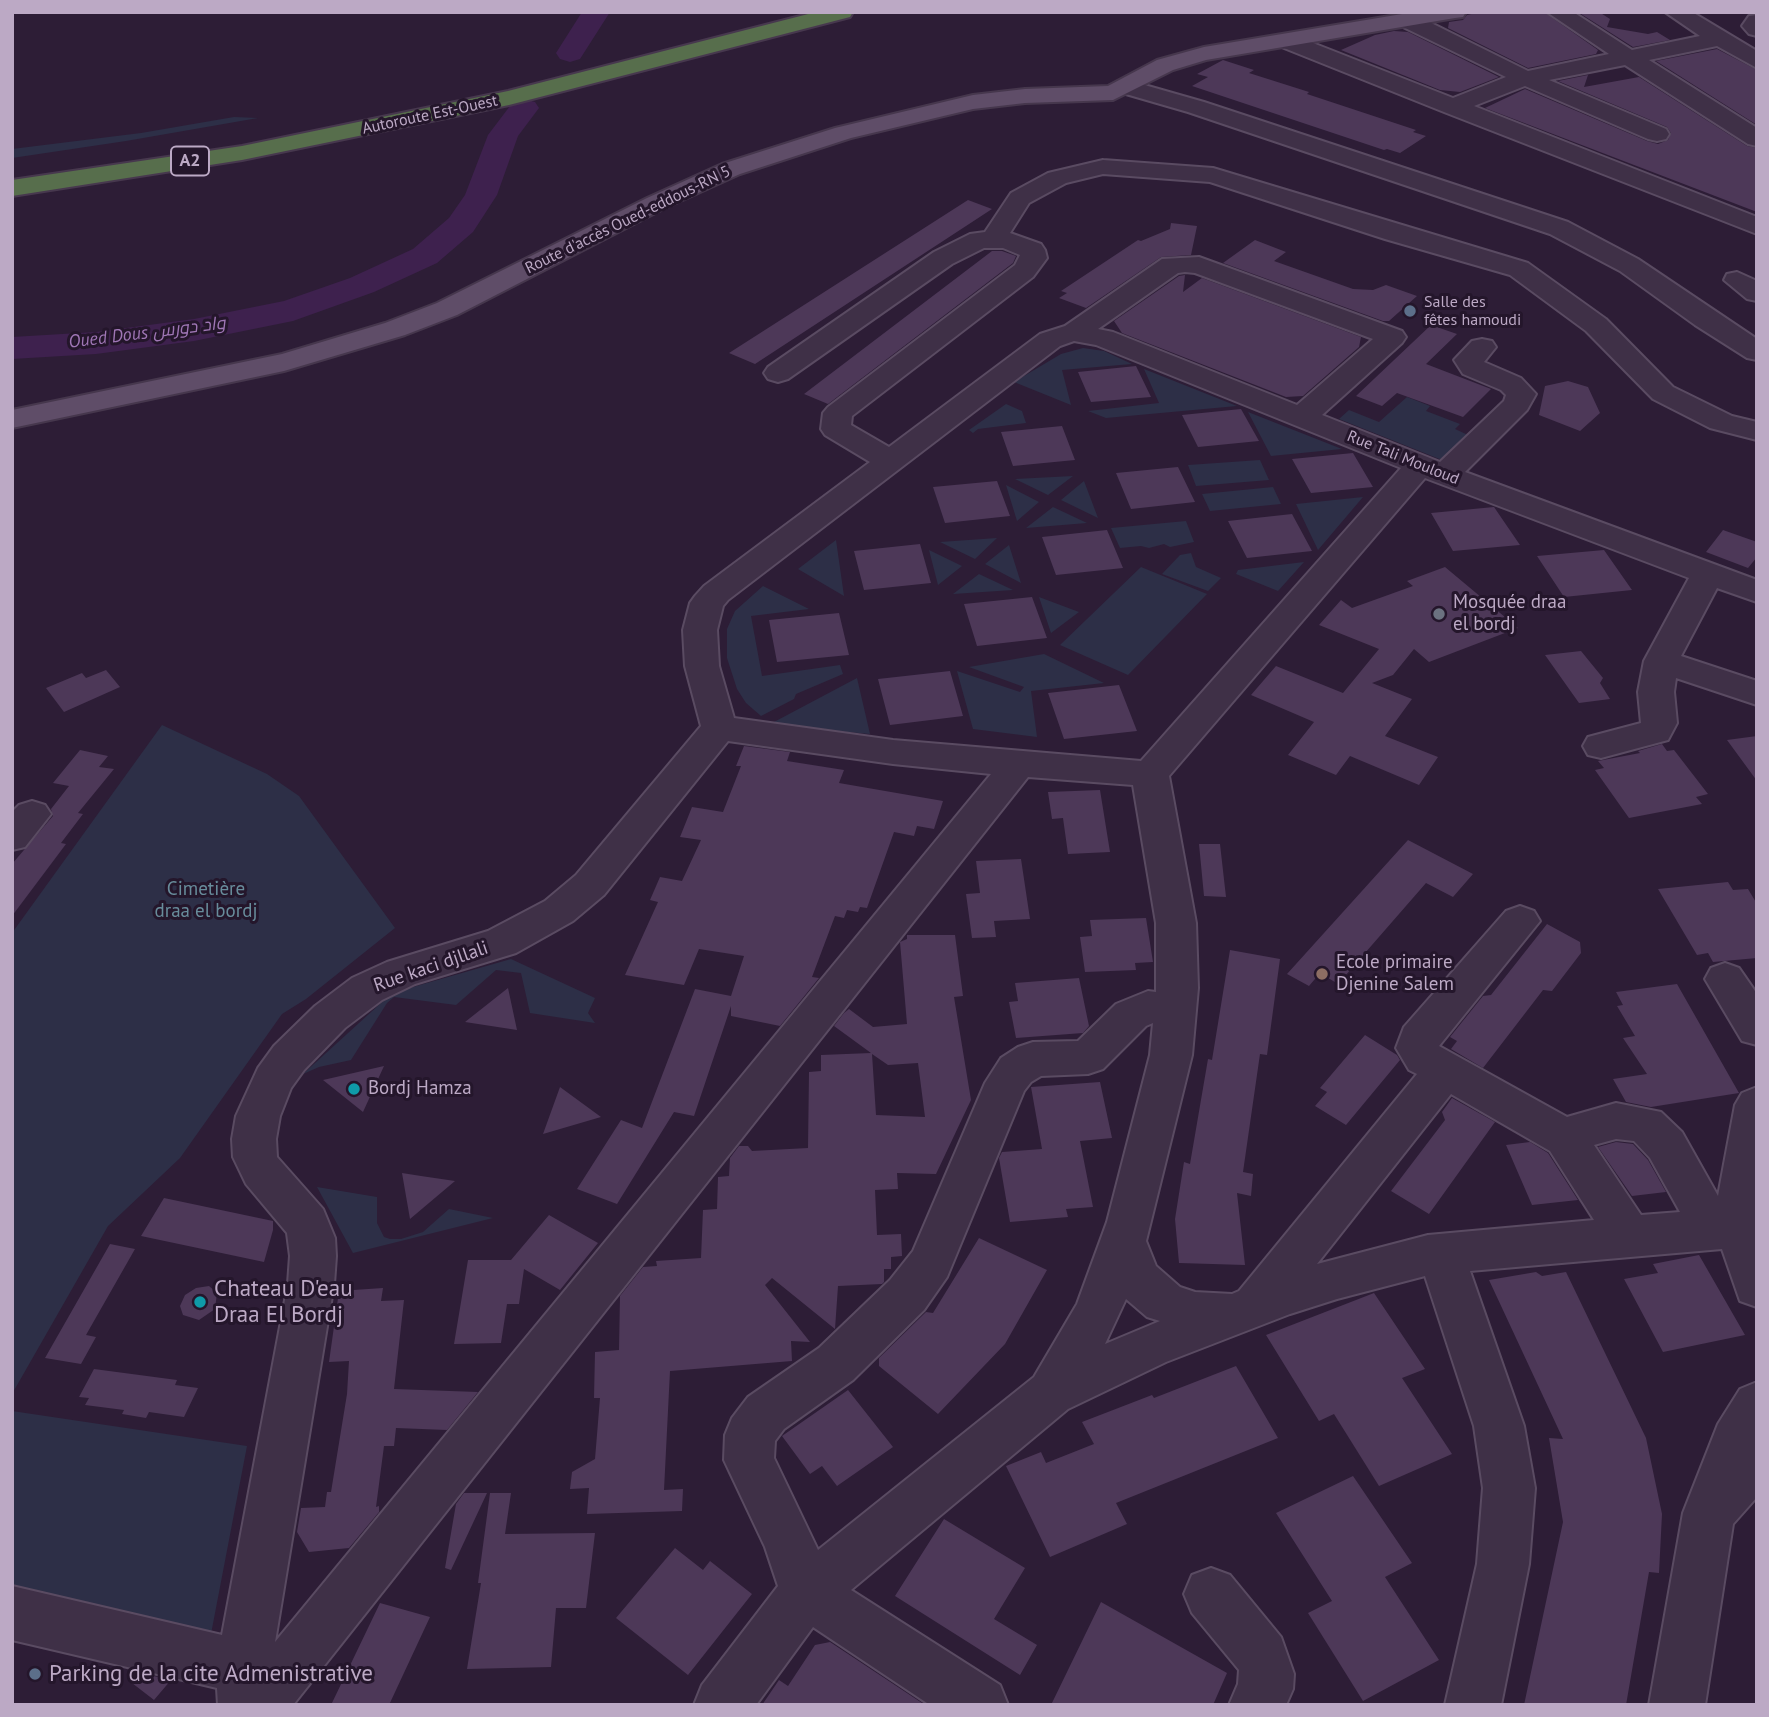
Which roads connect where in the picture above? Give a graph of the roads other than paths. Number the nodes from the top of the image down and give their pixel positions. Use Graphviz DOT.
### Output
graph roads {
  1 [pos="774,12"];
  2 [pos="842,12"];
  3 [pos="1455,12"];
  4 [pos="1558,12"];
  5 [pos="1676,12"];
  6 [pos="1407,20"];
  7 [pos="1757,21"];
  8 [pos="1757,29"];
  9 [pos="1720,38"];
  10 [pos="1287,41"];
  11 [pos="675,48"];
  12 [pos="1627,56"];
  13 [pos="1757,61"];
  14 [pos="1525,78"];
  15 [pos="1128,87"];
  16 [pos="1452,107"];
  17 [pos="1725,119"];
  18 [pos="360,120"];
  19 [pos="1657,134"];
  20 [pos="1757,139"];
  21 [pos="12,168"];
  22 [pos="1603,168"];
  23 [pos="12,188"];
  24 [pos="1757,226"];
  25 [pos="994,238"];
  26 [pos="1062,336"];
  27 [pos="1482,347"];
  28 [pos="1757,352"];
  29 [pos="778,373"];
  30 [pos="1302,417"];
  31 [pos="12,419"];
  32 [pos="1757,431"];
  33 [pos="890,461"];
  34 [pos="1433,470"];
  35 [pos="1708,574"];
  36 [pos="1757,592"];
  37 [pos="1661,661"];
  38 [pos="1757,693"];
  39 [pos="719,728"];
  40 [pos="1601,746"];
  41 [pos="1019,764"];
  42 [pos="1150,774"];
  43 [pos="1520,920"];
  44 [pos="1725,979"];
  45 [pos="1175,1009"];
  46 [pos="1757,1029"];
  47 [pos="1445,1070"];
  48 [pos="1757,1105"];
  49 [pos="1566,1138"];
  50 [pos="1726,1230"];
  51 [pos="1629,1237"];
  52 [pos="1124,1242"];
  53 [pos="1440,1254"];
  54 [pos="1757,1286"];
  55 [pos="1245,1310"];
  56 [pos="1051,1393"];
  57 [pos="1757,1405"];
  58 [pos="1757,1472"];
  59 [pos="1709,1513"];
  60 [pos="807,1592"];
  61 [pos="1212,1594"];
  62 [pos="12,1612"];
  63 [pos="249,1692"];
  64 [pos="722,1705"];
  65 [pos="980,1705"];
  66 [pos="1257,1705"];
  67 [pos="1473,1705"];
  68 [pos="1677,1705"];
  1 -- 11 [label="highway, Autoroute Est-Ouest / A2"];
  2 -- 11 [label="highway, Autoroute Est-Ouest / A2"];
  3 -- 6 [label="main road, Route d'accès Oued-eddous-RN 5"];
  4 -- 12 [label="street"];
  5 -- 9 [label="street"];
  6 -- 10 [label="main road, Route d'accès Oued-eddous-RN 5"];
  6 -- 14 [label="street"];
  7 -- 8 [label="street"];
  9 -- 12 [label="street"];
  9 -- 13 [label="street"];
  10 -- 15 [label="main road, Route d'accès Oued-eddous-RN 5"];
  10 -- 16 [label="street"];
  11 -- 18 [label="highway, Autoroute Est-Ouest / A2"];
  12 -- 14 [label="street"];
  12 -- 17 [label="street"];
  14 -- 16 [label="street"];
  14 -- 19 [label="street"];
  15 -- 28 [label="street"];
  15 -- 31 [label="main road, Route d'accès Oued-eddous-RN 5"];
  16 -- 22 [label="street"];
  17 -- 19 [label="street"];
  17 -- 20 [label="street"];
  18 -- 21 [label="highway, Autoroute Est-Ouest / A2"];
  18 -- 23 [label="highway, Autoroute Est-Ouest / A2"];
  19 -- 22 [label="street"];
  22 -- 24 [label="street"];
  25 -- 29 [label="street"];
  25 -- 32 [label="street"];
  25 -- 33 [label="street"];
  26 -- 30 [label="street, Rue Tali Mouloud"];
  26 -- 30 [label="street"];
  26 -- 33 [label="street"];
  27 -- 34 [label="street"];
  30 -- 34 [label="street, Rue Tali Mouloud"];
  33 -- 39 [label="street"];
  34 -- 35 [label="street, Rue Tali Mouloud"];
  34 -- 42 [label="street"];
  35 -- 36 [label="street, Rue Tali Mouloud"];
  35 -- 37 [label="street"];
  37 -- 38 [label="street"];
  37 -- 40 [label="street"];
  39 -- 41 [label="street"];
  39 -- 63 [label="street, Rue kaci djllali"];
  41 -- 42 [label="street"];
  41 -- 63 [label="street"];
  42 -- 45 [label="street"];
  43 -- 47 [label="street"];
  44 -- 46 [label="street"];
  45 -- 52 [label="street"];
  45 -- 60 [label="street"];
  47 -- 49 [label="street"];
  47 -- 55 [label="street"];
  48 -- 50 [label="street"];
  49 -- 50 [label="street"];
  49 -- 51 [label="street"];
  50 -- 51 [label="street"];
  50 -- 54 [label="street"];
  51 -- 53 [label="street"];
  52 -- 55 [label="street"];
  52 -- 56 [label="street"];
  53 -- 55 [label="street"];
  53 -- 67 [label="street"];
  55 -- 56 [label="street"];
  56 -- 60 [label="street"];
  57 -- 59 [label="street"];
  58 -- 59 [label="street"];
  59 -- 68 [label="street"];
  60 -- 64 [label="street"];
  60 -- 65 [label="street"];
  61 -- 66 [label="street"];
  62 -- 63 [label="street"];
}
